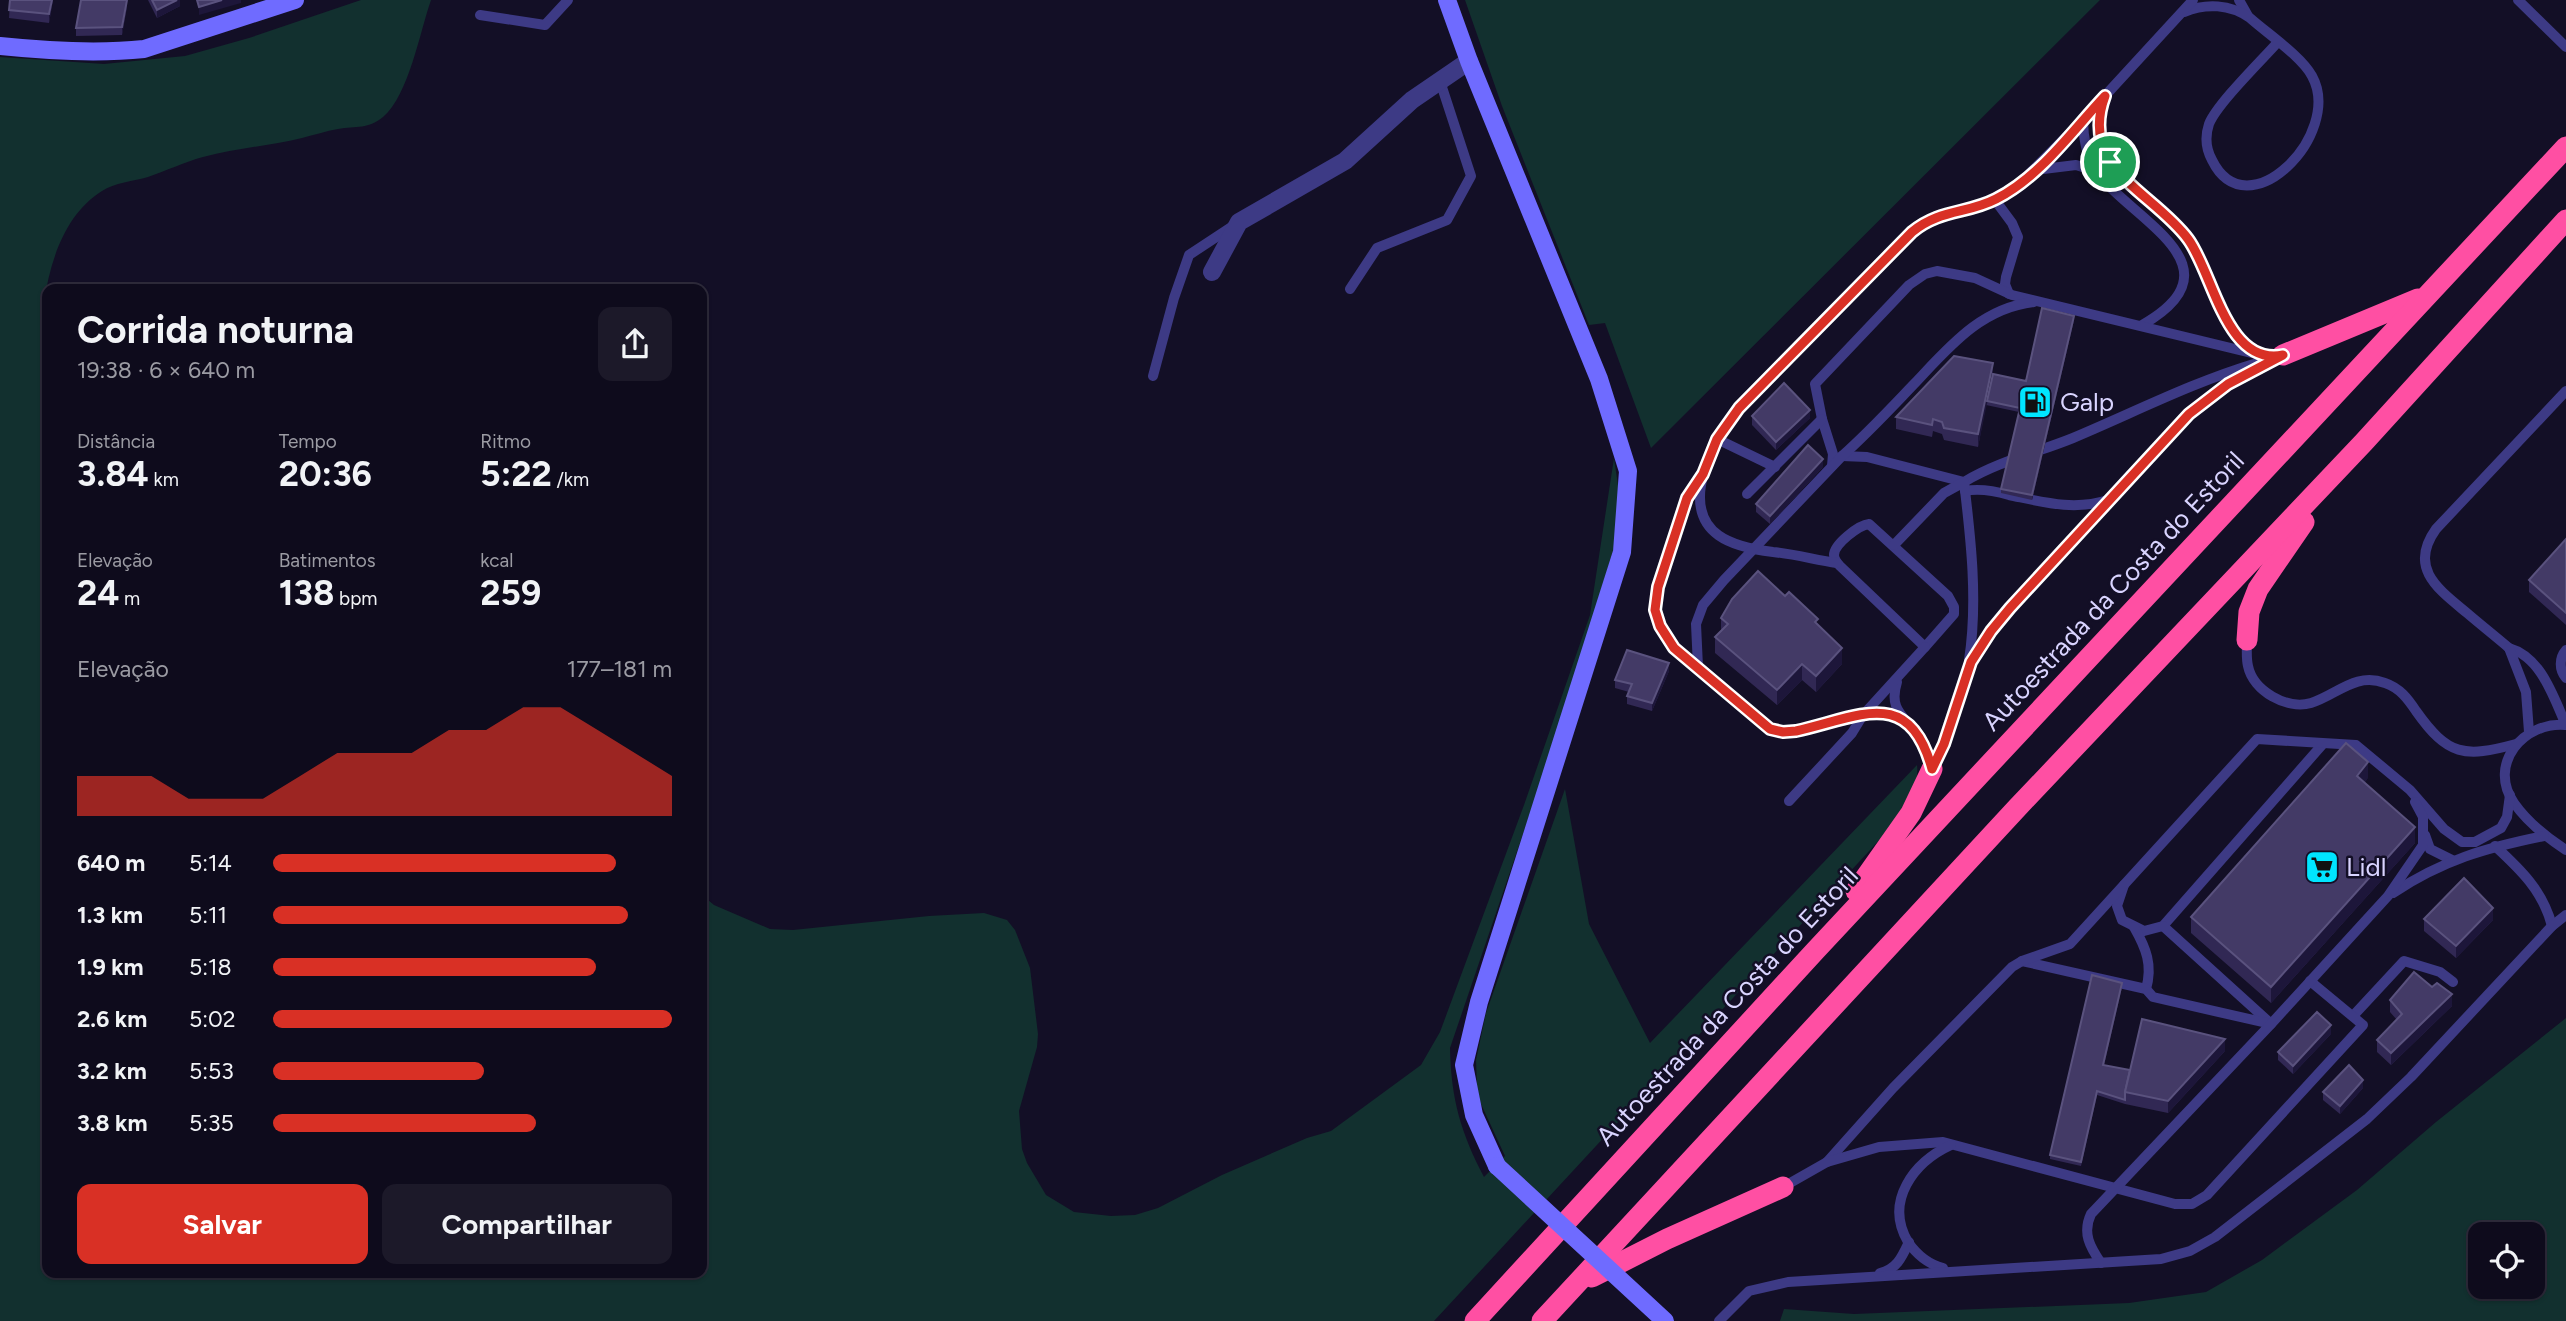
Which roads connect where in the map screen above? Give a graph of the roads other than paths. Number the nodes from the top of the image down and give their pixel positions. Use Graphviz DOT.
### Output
graph roads {
  1 [pos="295,0"];
  2 [pos="568,0"];
  3 [pos="1447,0"];
  4 [pos="2193,0"];
  5 [pos="2239,0"];
  6 [pos="2518,0"];
  7 [pos="265,5"];
  8 [pos="2180,14"];
  9 [pos="480,15"];
  10 [pos="2250,18"];
  11 [pos="2277,43"];
  12 [pos="0,46"];
  13 [pos="2566,47"];
  14 [pos="1469,61"];
  15 [pos="1440,81"];
  16 [pos="2105,96"];
  17 [pos="2083,120"];
  18 [pos="2566,147"];
  19 [pos="2035,170"];
  20 [pos="2095,171"];
  21 [pos="1996,200"];
  22 [pos="2566,220"];
  23 [pos="1238,222"];
  24 [pos="1212,272"];
  25 [pos="1350,289"];
  26 [pos="2009,294"];
  27 [pos="2427,296"];
  28 [pos="2040,302"];
  29 [pos="2142,326"];
  30 [pos="2283,355"];
  31 [pos="1153,376"];
  32 [pos="2566,391"];
  33 [pos="1822,419"];
  34 [pos="1717,439"];
  35 [pos="2364,442"];
  36 [pos="1842,456"];
  37 [pos="1832,466"];
  38 [pos="1775,467"];
  39 [pos="1703,474"];
  40 [pos="1965,487"];
  41 [pos="1747,494"];
  42 [pos="2110,499"];
  43 [pos="1894,545"];
  44 [pos="1753,550"];
  45 [pos="1837,563"];
  46 [pos="2247,640"];
  47 [pos="1925,647"];
  48 [pos="2509,648"];
  49 [pos="2566,650"];
  50 [pos="1698,667"];
  51 [pos="1968,669"];
  52 [pos="2566,678"];
  53 [pos="1898,679"];
  54 [pos="1863,715"];
  55 [pos="1903,720"];
  56 [pos="2566,725"];
  57 [pos="2529,732"];
  58 [pos="2516,744"];
  59 [pos="2322,745"];
  60 [pos="1932,769"];
  61 [pos="2410,790"];
  62 [pos="2510,795"];
  63 [pos="1789,801"];
  64 [pos="2423,830"];
  65 [pos="2543,836"];
  66 [pos="2495,846"];
  67 [pos="2566,850"];
  68 [pos="2452,860"];
  69 [pos="2126,880"];
  70 [pos="2388,896"];
  71 [pos="2566,915"];
  72 [pos="2163,926"];
  73 [pos="2552,926"];
  74 [pos="2134,927"];
  75 [pos="1815,951"];
  76 [pos="2022,961"];
  77 [pos="2311,981"];
  78 [pos="2453,982"];
  79 [pos="2146,989"];
  80 [pos="2353,1016"];
  81 [pos="2271,1024"];
  82 [pos="1951,1145"];
  83 [pos="1827,1162"];
  84 [pos="1783,1187"];
  85 [pos="2115,1188"];
  86 [pos="1909,1242"];
  87 [pos="2101,1263"];
  88 [pos="1952,1270"];
  89 [pos="1864,1277"];
  90 [pos="1577,1284"];
  91 [pos="1475,1321"];
  92 [pos="1542,1321"];
  93 [pos="1665,1321"];
  94 [pos="1719,1321"];
  1 -- 7 [label="street"];
  2 -- 9 [label="lane"];
  3 -- 14 [label="street"];
  4 -- 8 [label="lane"];
  5 -- 10 [label="lane"];
  6 -- 13 [label="lane"];
  7 -- 12 [label="street"];
  8 -- 10 [label="lane"];
  8 -- 16 [label="lane"];
  10 -- 11 [label="lane"];
  11 -- 11 [label="lane"];
  14 -- 15 [label="street"];
  14 -- 93 [label="street, bridge"];
  15 -- 23 [label="street"];
  15 -- 25 [label="lane"];
  16 -- 17 [label="lane"];
  16 -- 30 [label="lane"];
  17 -- 19 [label="lane"];
  17 -- 20 [label="lane"];
  18 -- 27 [label="highway, Autoestrada da Costa do Estoril"];
  19 -- 20 [label="lane"];
  19 -- 21 [label="lane"];
  20 -- 29 [label="lane"];
  21 -- 26 [label="lane"];
  21 -- 34 [label="lane"];
  22 -- 35 [label="highway"];
  23 -- 24 [label="street"];
  23 -- 31 [label="lane"];
  26 -- 28 [label="lane"];
  26 -- 33 [label="lane"];
  27 -- 30 [label="highway"];
  27 -- 75 [label="highway, Autoestrada da Costa do Estoril"];
  28 -- 29 [label="lane"];
  28 -- 36 [label="lane"];
  29 -- 30 [label="lane"];
  30 -- 40 [label="lane"];
  30 -- 42 [label="lane"];
  32 -- 48 [label="lane"];
  33 -- 37 [label="lane"];
  33 -- 38 [label="lane"];
  34 -- 38 [label="lane"];
  34 -- 39 [label="lane"];
  35 -- 46 [label="highway"];
  35 -- 90 [label="highway"];
  36 -- 37 [label="lane"];
  36 -- 40 [label="lane"];
  37 -- 44 [label="lane"];
  38 -- 41 [label="lane"];
  39 -- 44 [label="lane"];
  39 -- 50 [label="lane"];
  40 -- 42 [label="lane"];
  40 -- 43 [label="lane"];
  40 -- 51 [label="lane"];
  42 -- 51 [label="lane"];
  43 -- 45 [label="lane"];
  43 -- 47 [label="lane"];
  44 -- 45 [label="lane"];
  44 -- 50 [label="lane"];
  45 -- 47 [label="lane"];
  46 -- 58 [label="lane"];
  47 -- 53 [label="lane"];
  48 -- 56 [label="lane"];
  48 -- 57 [label="lane"];
  49 -- 52 [label="lane"];
  50 -- 54 [label="lane"];
  51 -- 60 [label="lane"];
  53 -- 54 [label="lane"];
  53 -- 55 [label="lane"];
  54 -- 55 [label="lane"];
  54 -- 63 [label="lane"];
  55 -- 60 [label="lane"];
  56 -- 57 [label="lane"];
  57 -- 58 [label="lane"];
  58 -- 62 [label="lane"];
  59 -- 61 [label="lane"];
  59 -- 69 [label="lane"];
  59 -- 72 [label="lane"];
  60 -- 75 [label="highway"];
  61 -- 62 [label="lane"];
  61 -- 64 [label="lane"];
  62 -- 65 [label="lane"];
  64 -- 68 [label="lane"];
  64 -- 70 [label="lane"];
  65 -- 66 [label="lane"];
  65 -- 67 [label="lane"];
  66 -- 68 [label="lane"];
  66 -- 73 [label="lane"];
  68 -- 70 [label="lane"];
  69 -- 74 [label="lane"];
  69 -- 76 [label="lane"];
  70 -- 77 [label="lane"];
  71 -- 73 [label="lane"];
  72 -- 74 [label="lane"];
  72 -- 81 [label="lane"];
  73 -- 87 [label="lane"];
  74 -- 79 [label="lane"];
  75 -- 91 [label="highway, Autoestrada da Costa do Estoril"];
  76 -- 79 [label="lane"];
  76 -- 83 [label="lane"];
  77 -- 80 [label="lane"];
  77 -- 81 [label="lane"];
  78 -- 80 [label="lane"];
  79 -- 81 [label="lane"];
  80 -- 85 [label="lane"];
  81 -- 85 [label="lane"];
  82 -- 83 [label="lane"];
  82 -- 85 [label="lane"];
  82 -- 86 [label="lane"];
  83 -- 84 [label="lane"];
  84 -- 90 [label="highway"];
  85 -- 87 [label="lane"];
  86 -- 88 [label="lane"];
  86 -- 89 [label="lane"];
  87 -- 88 [label="lane"];
  88 -- 89 [label="lane"];
  89 -- 94 [label="lane"];
  90 -- 92 [label="highway"];
}
